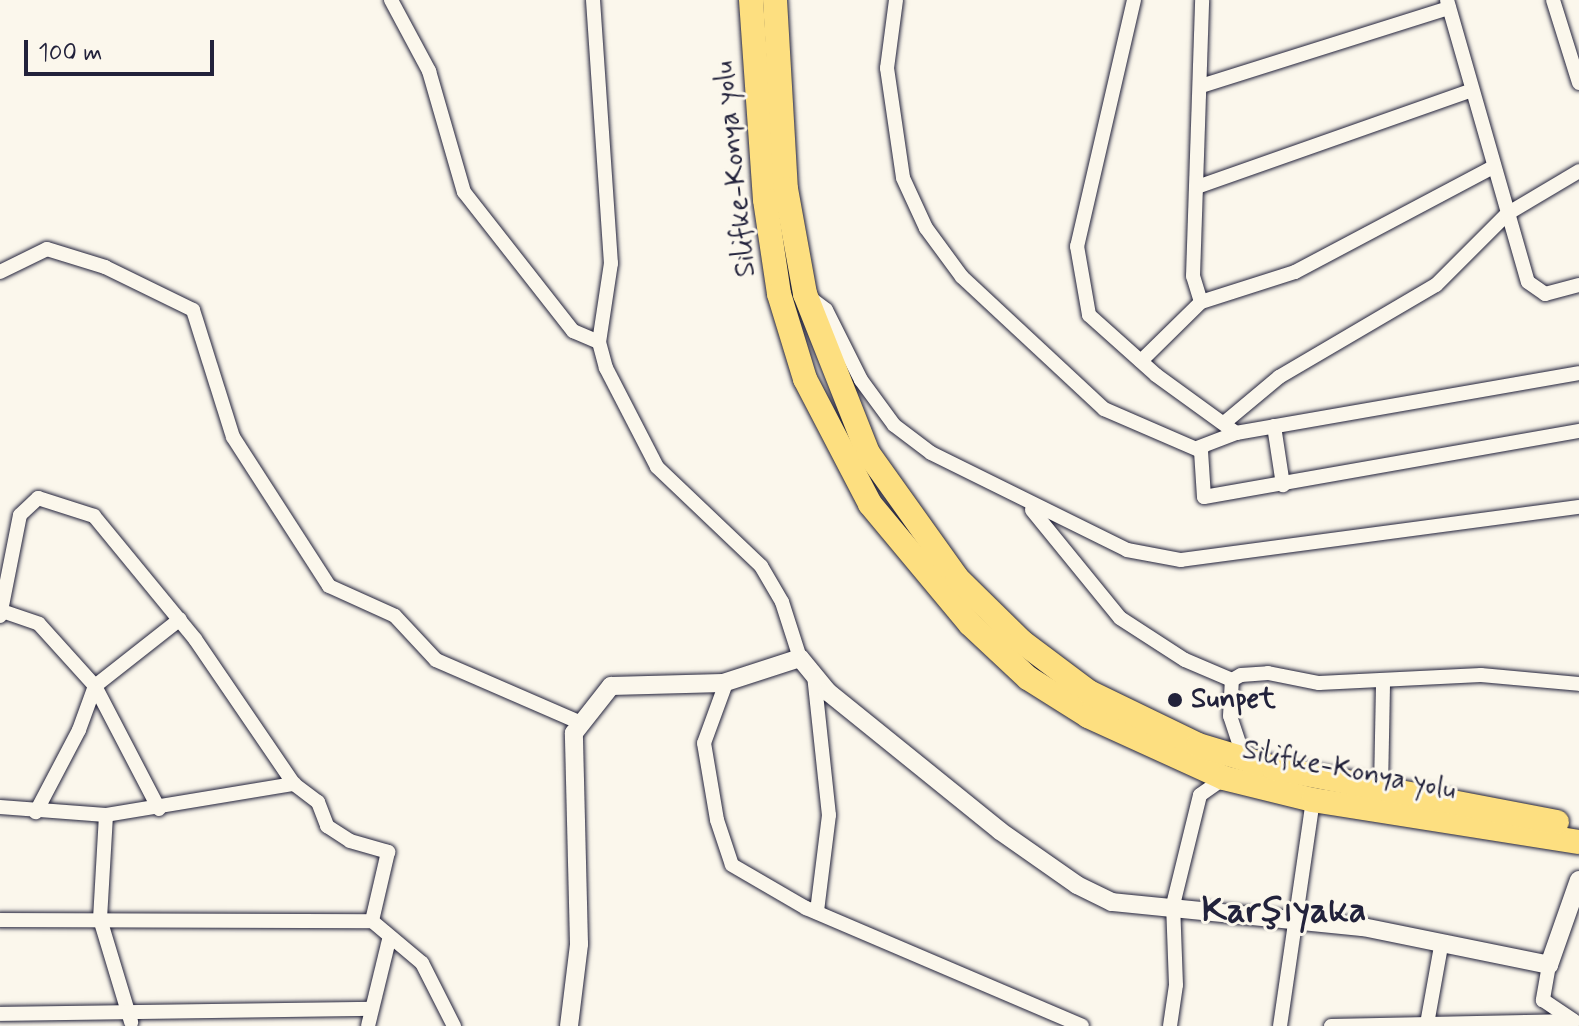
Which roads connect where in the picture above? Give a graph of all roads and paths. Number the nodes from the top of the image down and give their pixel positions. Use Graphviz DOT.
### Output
graph roads {
  1 [pos="391,0"];
  2 [pos="593,0"];
  3 [pos="751,0"];
  4 [pos="775,0"];
  5 [pos="896,0"];
  6 [pos="1134,0"];
  7 [pos="1202,0"];
  8 [pos="1553,0"];
  9 [pos="1448,4"];
  10 [pos="1579,83"];
  11 [pos="1201,86"];
  12 [pos="1470,91"];
  13 [pos="1493,167"];
  14 [pos="1579,171"];
  15 [pos="1197,187"];
  16 [pos="1507,214"];
  17 [pos="0,272"];
  18 [pos="1579,285"];
  19 [pos="805,294"];
  20 [pos="1201,302"];
  21 [pos="599,342"];
  22 [pos="1141,361"];
  23 [pos="1579,373"];
  24 [pos="1224,423"];
  25 [pos="1274,426"];
  26 [pos="1579,431"];
  27 [pos="1236,433"];
  28 [pos="1197,448"];
  29 [pos="1283,485"];
  30 [pos="1025,502"];
  31 [pos="1579,507"];
  32 [pos="1,614"];
  33 [pos="180,619"];
  34 [pos="800,658"];
  35 [pos="814,675"];
  36 [pos="1232,680"];
  37 [pos="1383,680"];
  38 [pos="726,683"];
  39 [pos="1579,684"];
  40 [pos="95,686"];
  41 [pos="581,723"];
  42 [pos="1245,761"];
  43 [pos="1224,778"];
  44 [pos="294,784"];
  45 [pos="1381,789"];
  46 [pos="1313,800"];
  47 [pos="0,807"];
  48 [pos="159,809"];
  49 [pos="36,812"];
  50 [pos="106,815"];
  51 [pos="1579,826"];
  52 [pos="1579,842"];
  53 [pos="1579,880"];
  54 [pos="1173,905"];
  55 [pos="817,912"];
  56 [pos="100,919"];
  57 [pos="0,920"];
  58 [pos="1292,920"];
  59 [pos="372,921"];
  60 [pos="389,940"];
  61 [pos="1441,946"];
  62 [pos="1549,965"];
  63 [pos="369,1009"];
  64 [pos="0,1014"];
  65 [pos="130,1022"];
  66 [pos="1576,1022"];
  67 [pos="1427,1024"];
  68 [pos="368,1026"];
  69 [pos="454,1026"];
  70 [pos="569,1026"];
  71 [pos="1082,1026"];
  72 [pos="1170,1026"];
  73 [pos="1280,1026"];
  74 [pos="1331,1026"];
  1 -- 21 [label="street"];
  2 -- 21 [label="street"];
  3 -- 43 [label="highway, Silifke-Konya yolu"];
  4 -- 19 [label="highway, Silifke-Konya yolu"];
  5 -- 28 [label="street"];
  6 -- 22 [label="street"];
  7 -- 11 [label="street"];
  8 -- 10 [label="street"];
  9 -- 11 [label="street"];
  9 -- 12 [label="street"];
  11 -- 15 [label="street"];
  12 -- 13 [label="street"];
  12 -- 15 [label="street"];
  13 -- 16 [label="street"];
  13 -- 20 [label="street"];
  14 -- 16 [label="street"];
  15 -- 20 [label="street"];
  16 -- 18 [label="street"];
  16 -- 24 [label="street"];
  17 -- 41 [label="street"];
  19 -- 30 [label="street"];
  19 -- 42 [label="highway, Silifke-Konya yolu"];
  20 -- 22 [label="street"];
  21 -- 34 [label="street"];
  22 -- 24 [label="street"];
  23 -- 25 [label="street"];
  24 -- 27 [label="street"];
  25 -- 27 [label="street"];
  25 -- 29 [label="street"];
  26 -- 29 [label="street"];
  27 -- 28 [label="street"];
  28 -- 29 [label="street"];
  30 -- 31 [label="street"];
  30 -- 36 [label="street"];
  32 -- 33 [label="street"];
  32 -- 40 [label="street"];
  33 -- 40 [label="street"];
  33 -- 44 [label="street"];
  34 -- 35 [label="street"];
  34 -- 38 [label="street"];
  35 -- 54 [label="street"];
  35 -- 55 [label="street"];
  36 -- 37 [label="street"];
  36 -- 42 [label="street"];
  37 -- 39 [label="street"];
  37 -- 45 [label="street"];
  38 -- 41 [label="street"];
  38 -- 55 [label="street"];
  40 -- 48 [label="street"];
  40 -- 49 [label="street"];
  41 -- 70 [label="street"];
  42 -- 45 [label="highway, Silifke-Konya yolu"];
  43 -- 46 [label="highway, Silifke-Konya yolu"];
  43 -- 54 [label="street"];
  44 -- 48 [label="street"];
  44 -- 59 [label="street"];
  45 -- 51 [label="highway, Silifke-Konya yolu"];
  46 -- 52 [label="highway, Silifke-Konya yolu"];
  46 -- 58 [label="street"];
  47 -- 49 [label="street"];
  48 -- 50 [label="street"];
  49 -- 50 [label="street"];
  50 -- 56 [label="street"];
  53 -- 62 [label="street"];
  54 -- 58 [label="street"];
  54 -- 72 [label="street"];
  55 -- 71 [label="street"];
  56 -- 57 [label="street"];
  56 -- 59 [label="street"];
  56 -- 65 [label="street"];
  58 -- 61 [label="street"];
  58 -- 73 [label="street"];
  59 -- 60 [label="street"];
  60 -- 63 [label="street"];
  60 -- 69 [label="street"];
  61 -- 62 [label="street"];
  61 -- 67 [label="street"];
  62 -- 66 [label="street"];
  63 -- 65 [label="street"];
  63 -- 68 [label="street"];
  64 -- 65 [label="street"];
  66 -- 67 [label="street"];
  67 -- 74 [label="street"];
}
